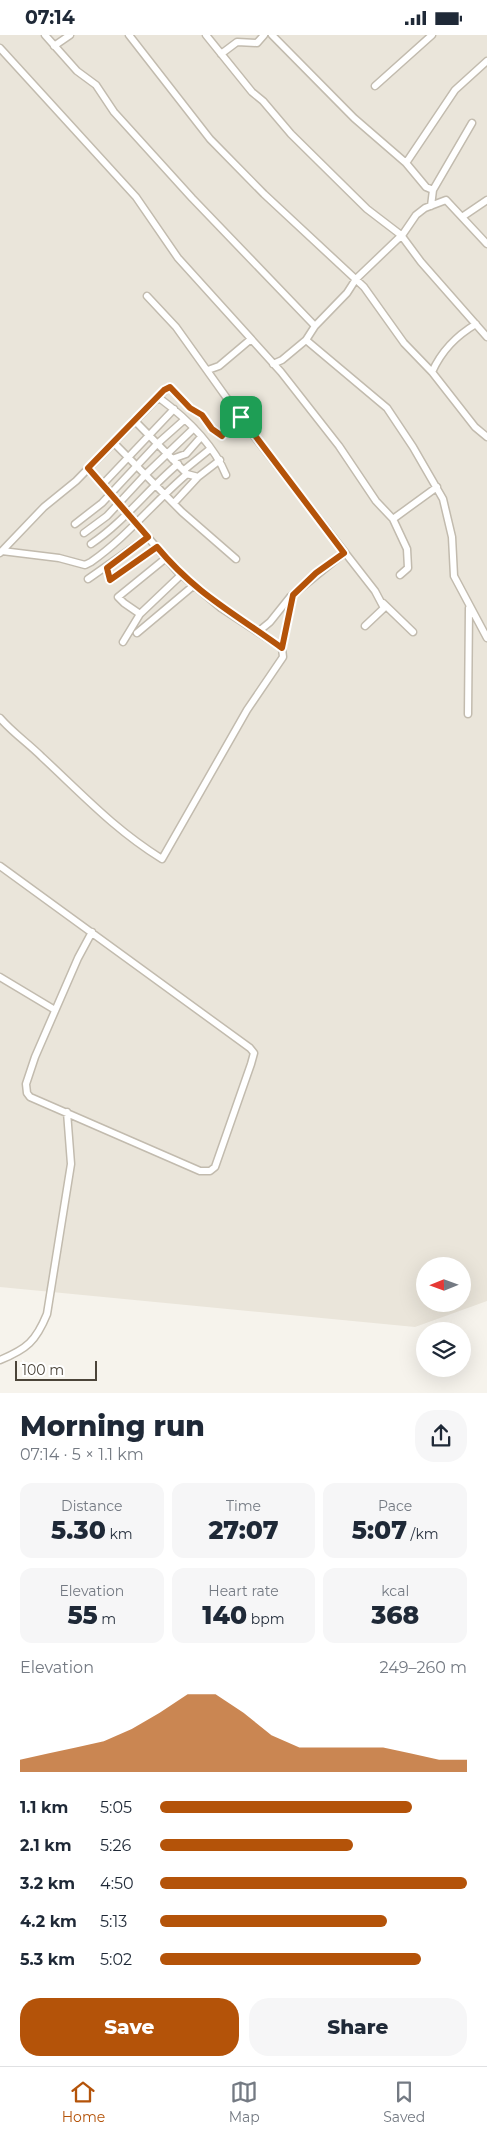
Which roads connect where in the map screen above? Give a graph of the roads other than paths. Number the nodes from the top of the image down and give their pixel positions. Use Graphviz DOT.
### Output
graph roads {
  1 [pos="45,35"];
  2 [pos="70,35"];
  3 [pos="129,35"];
  4 [pos="206,35"];
  5 [pos="264,35"];
  6 [pos="272,35"];
  7 [pos="432,35"];
  8 [pos="54,46"];
  9 [pos="0,48"];
  10 [pos="221,54"];
  11 [pos="487,61"];
  12 [pos="375,86"];
  13 [pos="472,123"];
  14 [pos="406,163"];
  15 [pos="433,190"];
  16 [pos="487,200"];
  17 [pos="431,206"];
  18 [pos="462,217"];
  19 [pos="401,235"];
  20 [pos="487,244"];
  21 [pos="356,279"];
  22 [pos="147,296"];
  23 [pos="476,324"];
  24 [pos="315,326"];
  25 [pos="487,337"];
  26 [pos="252,339"];
  27 [pos="306,339"];
  28 [pos="273,364"];
  29 [pos="208,370"];
  30 [pos="432,372"];
  31 [pos="158,397"];
  32 [pos="174,409"];
  33 [pos="241,417"];
  34 [pos="134,420"];
  35 [pos="184,420"];
  36 [pos="194,428"];
  37 [pos="148,434"];
  38 [pos="201,437"];
  39 [pos="487,437"];
  40 [pos="113,443"];
  41 [pos="157,444"];
  42 [pos="210,449"];
  43 [pos="127,456"];
  44 [pos="169,457"];
  45 [pos="220,460"];
  46 [pos="178,464"];
  47 [pos="136,467"];
  48 [pos="88,468"];
  49 [pos="185,472"];
  50 [pos="145,475"];
  51 [pos="226,475"];
  52 [pos="198,477"];
  53 [pos="155,484"];
  54 [pos="102,485"];
  55 [pos="191,485"];
  56 [pos="437,487"];
  57 [pos="164,493"];
  58 [pos="110,495"];
  59 [pos="118,503"];
  60 [pos="174,503"];
  61 [pos="128,515"];
  62 [pos="392,519"];
  63 [pos="136,523"];
  64 [pos="75,524"];
  65 [pos="84,533"];
  66 [pos="148,537"];
  67 [pos="91,544"];
  68 [pos="157,547"];
  69 [pos="1,552"];
  70 [pos="344,553"];
  71 [pos="166,558"];
  72 [pos="236,559"];
  73 [pos="107,568"];
  74 [pos="181,575"];
  75 [pos="400,575"];
  76 [pos="88,579"];
  77 [pos="193,586"];
  78 [pos="293,595"];
  79 [pos="382,602"];
  80 [pos="469,604"];
  81 [pos="140,614"];
  82 [pos="366,626"];
  83 [pos="259,631"];
  84 [pos="413,632"];
  85 [pos="137,633"];
  86 [pos="487,638"];
  87 [pos="123,642"];
  88 [pos="282,648"];
  89 [pos="468,714"];
  90 [pos="0,718"];
  91 [pos="0,865"];
  92 [pos="92,932"];
  93 [pos="0,977"];
  94 [pos="55,1010"];
  95 [pos="67,1112"];
  96 [pos="0,1360"];
  1 -- 8 [label="street"];
  2 -- 8 [label="street"];
  3 -- 21 [label="street"];
  4 -- 10 [label="street"];
  5 -- 10 [label="street"];
  6 -- 14 [label="street"];
  7 -- 12 [label="street"];
  8 -- 24 [label="street"];
  9 -- 26 [label="street"];
  10 -- 19 [label="street"];
  11 -- 14 [label="street"];
  13 -- 15 [label="street"];
  14 -- 15 [label="street"];
  15 -- 17 [label="street"];
  16 -- 18 [label="street"];
  17 -- 18 [label="street"];
  17 -- 19 [label="street"];
  18 -- 20 [label="street"];
  19 -- 21 [label="street"];
  19 -- 23 [label="street"];
  21 -- 24 [label="street"];
  21 -- 30 [label="street"];
  22 -- 29 [label="street"];
  23 -- 25 [label="street"];
  23 -- 30 [label="street"];
  24 -- 27 [label="street"];
  26 -- 28 [label="street"];
  26 -- 29 [label="street"];
  27 -- 28 [label="street"];
  27 -- 56 [label="street"];
  28 -- 62 [label="street"];
  29 -- 33 [label="street"];
  30 -- 39 [label="street"];
  31 -- 32 [label="street"];
  31 -- 33 [label="street"];
  31 -- 34 [label="street"];
  32 -- 35 [label="street"];
  32 -- 37 [label="street"];
  33 -- 70 [label="street"];
  34 -- 37 [label="street"];
  34 -- 40 [label="street"];
  35 -- 36 [label="street"];
  35 -- 41 [label="street"];
  36 -- 38 [label="street"];
  36 -- 44 [label="street"];
  37 -- 41 [label="street"];
  37 -- 43 [label="street"];
  38 -- 42 [label="street"];
  38 -- 44 [label="street"];
  40 -- 43 [label="street"];
  40 -- 48 [label="street"];
  41 -- 44 [label="street"];
  41 -- 47 [label="street"];
  42 -- 45 [label="street"];
  42 -- 49 [label="street"];
  43 -- 47 [label="street"];
  43 -- 54 [label="street"];
  44 -- 46 [label="street"];
  44 -- 50 [label="street"];
  45 -- 51 [label="street"];
  45 -- 52 [label="street"];
  46 -- 49 [label="street"];
  46 -- 53 [label="street"];
  47 -- 50 [label="street"];
  47 -- 58 [label="street"];
  48 -- 54 [label="street"];
  48 -- 69 [label="street"];
  49 -- 52 [label="street"];
  49 -- 55 [label="street"];
  49 -- 57 [label="street"];
  50 -- 53 [label="street"];
  50 -- 59 [label="street"];
  52 -- 55 [label="street"];
  53 -- 57 [label="street"];
  53 -- 61 [label="street"];
  54 -- 58 [label="street"];
  55 -- 60 [label="street"];
  56 -- 62 [label="street"];
  56 -- 80 [label="street"];
  57 -- 60 [label="street"];
  57 -- 63 [label="street"];
  58 -- 59 [label="street"];
  58 -- 64 [label="street"];
  59 -- 61 [label="street"];
  59 -- 65 [label="street"];
  60 -- 72 [label="street"];
  61 -- 63 [label="street"];
  61 -- 67 [label="street"];
  62 -- 75 [label="street"];
  63 -- 66 [label="street"];
  63 -- 69 [label="street"];
  66 -- 68 [label="street"];
  66 -- 73 [label="street"];
  68 -- 71 [label="street"];
  68 -- 73 [label="street"];
  70 -- 78 [label="street"];
  70 -- 79 [label="street"];
  71 -- 74 [label="street"];
  71 -- 81 [label="street"];
  73 -- 76 [label="street"];
  74 -- 77 [label="street"];
  74 -- 81 [label="street"];
  77 -- 83 [label="street"];
  77 -- 85 [label="street"];
  78 -- 83 [label="street"];
  78 -- 88 [label="street"];
  79 -- 82 [label="street"];
  79 -- 84 [label="street"];
  80 -- 86 [label="street"];
  80 -- 89 [label="street"];
  81 -- 87 [label="street"];
  83 -- 88 [label="street"];
  88 -- 90 [label="street"];
  91 -- 92 [label="street"];
  92 -- 94 [label="street"];
  92 -- 95 [label="street"];
  93 -- 94 [label="street"];
  94 -- 95 [label="street"];
  95 -- 96 [label="street"];
}
